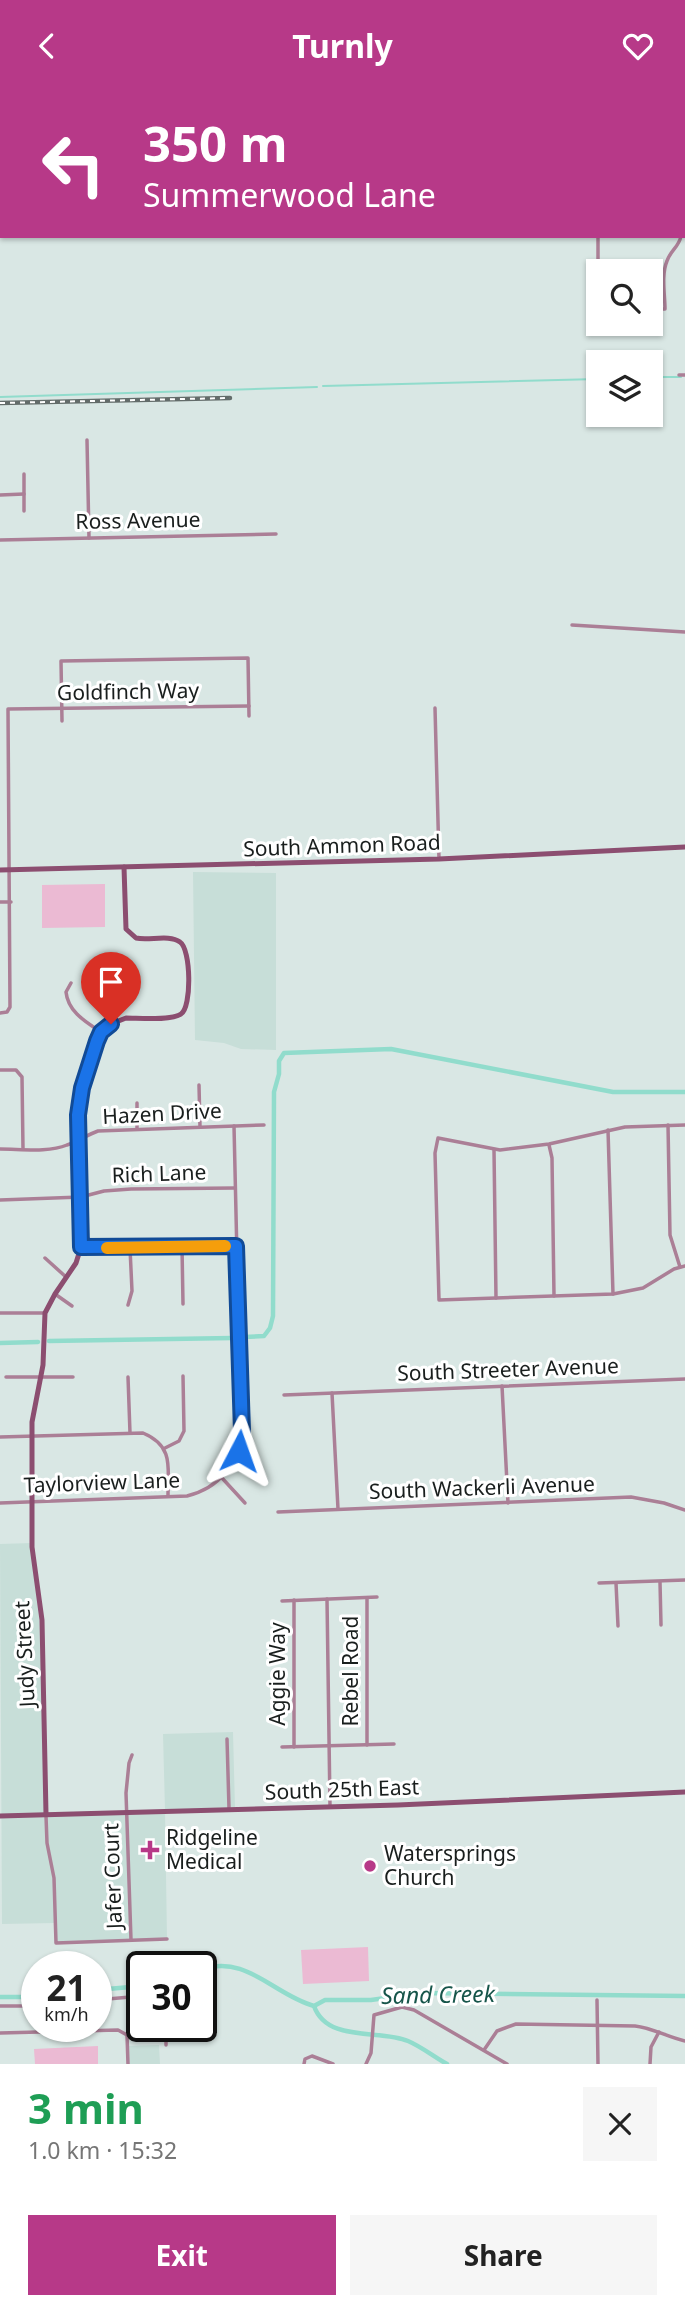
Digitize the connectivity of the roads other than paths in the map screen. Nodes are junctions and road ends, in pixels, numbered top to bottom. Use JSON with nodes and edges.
{"nodes":[{"id":1,"x":598,"y":238,"type":"edge"},
{"id":2,"x":682,"y":238,"type":"edge"},
{"id":3,"x":598,"y":259,"type":"edge"},
{"id":4,"x":663,"y":309,"type":"edge"},
{"id":5,"x":679,"y":375,"type":"dead end"},
{"id":6,"x":685,"y":375,"type":"edge"},
{"id":7,"x":87,"y":440,"type":"dead end"},
{"id":8,"x":24,"y":474,"type":"dead end"},
{"id":9,"x":24,"y":494,"type":"junction"},
{"id":10,"x":0,"y":495,"type":"edge"},
{"id":11,"x":24,"y":511,"type":"dead end"},
{"id":12,"x":276,"y":534,"type":"dead end"},
{"id":13,"x":89,"y":538,"type":"junction"},
{"id":14,"x":0,"y":540,"type":"edge"},
{"id":15,"x":572,"y":625,"type":"dead end"},
{"id":16,"x":685,"y":632,"type":"edge"},
{"id":17,"x":249,"y":706,"type":"junction"},
{"id":18,"x":62,"y":708,"type":"junction"},
{"id":19,"x":435,"y":708,"type":"dead end"},
{"id":20,"x":249,"y":716,"type":"dead end"},
{"id":21,"x":62,"y":721,"type":"dead end"},
{"id":22,"x":685,"y":847,"type":"edge"},
{"id":23,"x":439,"y":859,"type":"junction"},
{"id":24,"x":124,"y":867,"type":"junction"},
{"id":25,"x":0,"y":870,"type":"edge"},
{"id":26,"x":11,"y":870,"type":"junction"},
{"id":27,"x":0,"y":902,"type":"edge"},
{"id":28,"x":11,"y":902,"type":"junction"},
{"id":29,"x":71,"y":983,"type":"dead end"},
{"id":30,"x":0,"y":1013,"type":"edge"},
{"id":31,"x":101,"y":1032,"type":"junction"},
{"id":32,"x":0,"y":1070,"type":"edge"},
{"id":33,"x":199,"y":1084,"type":"dead end"},
{"id":34,"x":137,"y":1103,"type":"dead end"},
{"id":35,"x":264,"y":1125,"type":"dead end"},
{"id":36,"x":668,"y":1125,"type":"junction"},
{"id":37,"x":685,"y":1125,"type":"edge"},
{"id":38,"x":234,"y":1126,"type":"junction"},
{"id":39,"x":200,"y":1127,"type":"junction"},
{"id":40,"x":137,"y":1128,"type":"junction"},
{"id":41,"x":608,"y":1130,"type":"junction"},
{"id":42,"x":79,"y":1138,"type":"junction"},
{"id":43,"x":549,"y":1144,"type":"junction"},
{"id":44,"x":0,"y":1149,"type":"edge"},
{"id":45,"x":23,"y":1149,"type":"junction"},
{"id":46,"x":494,"y":1149,"type":"junction"},
{"id":47,"x":236,"y":1188,"type":"junction"},
{"id":48,"x":81,"y":1197,"type":"junction"},
{"id":49,"x":0,"y":1200,"type":"edge"},
{"id":50,"x":236,"y":1246,"type":"junction"},
{"id":51,"x":81,"y":1247,"type":"junction"},
{"id":52,"x":182,"y":1247,"type":"junction"},
{"id":53,"x":130,"y":1248,"type":"junction"},
{"id":54,"x":45,"y":1258,"type":"dead end"},
{"id":55,"x":682,"y":1266,"type":"edge"},
{"id":56,"x":66,"y":1277,"type":"junction"},
{"id":57,"x":55,"y":1294,"type":"junction"},
{"id":58,"x":613,"y":1294,"type":"junction"},
{"id":59,"x":554,"y":1296,"type":"junction"},
{"id":60,"x":496,"y":1298,"type":"junction"},
{"id":61,"x":183,"y":1304,"type":"dead end"},
{"id":62,"x":128,"y":1305,"type":"dead end"},
{"id":63,"x":72,"y":1306,"type":"dead end"},
{"id":64,"x":0,"y":1313,"type":"edge"},
{"id":65,"x":45,"y":1313,"type":"junction"},
{"id":66,"x":183,"y":1376,"type":"dead end"},
{"id":67,"x":6,"y":1377,"type":"dead end"},
{"id":68,"x":41,"y":1377,"type":"junction"},
{"id":69,"x":73,"y":1377,"type":"dead end"},
{"id":70,"x":128,"y":1377,"type":"dead end"},
{"id":71,"x":685,"y":1379,"type":"edge"},
{"id":72,"x":502,"y":1386,"type":"junction"},
{"id":73,"x":332,"y":1393,"type":"junction"},
{"id":74,"x":284,"y":1395,"type":"dead end"},
{"id":75,"x":130,"y":1433,"type":"junction"},
{"id":76,"x":32,"y":1436,"type":"junction"},
{"id":77,"x":0,"y":1437,"type":"edge"},
{"id":78,"x":164,"y":1448,"type":"junction"},
{"id":79,"x":222,"y":1478,"type":"junction"},
{"id":80,"x":169,"y":1497,"type":"junction"},
{"id":81,"x":32,"y":1502,"type":"junction"},
{"id":82,"x":0,"y":1503,"type":"edge"},
{"id":83,"x":245,"y":1503,"type":"dead end"},
{"id":84,"x":508,"y":1503,"type":"junction"},
{"id":85,"x":338,"y":1510,"type":"junction"},
{"id":86,"x":685,"y":1510,"type":"edge"},
{"id":87,"x":278,"y":1512,"type":"dead end"},
{"id":88,"x":685,"y":1580,"type":"edge"},
{"id":89,"x":660,"y":1581,"type":"junction"},
{"id":90,"x":599,"y":1583,"type":"dead end"},
{"id":91,"x":617,"y":1583,"type":"junction"},
{"id":92,"x":377,"y":1597,"type":"dead end"},
{"id":93,"x":367,"y":1598,"type":"junction"},
{"id":94,"x":327,"y":1599,"type":"junction"},
{"id":95,"x":294,"y":1600,"type":"junction"},
{"id":96,"x":282,"y":1601,"type":"dead end"},
{"id":97,"x":661,"y":1625,"type":"dead end"},
{"id":98,"x":618,"y":1626,"type":"dead end"},
{"id":99,"x":227,"y":1738,"type":"dead end"},
{"id":100,"x":394,"y":1744,"type":"dead end"},
{"id":101,"x":367,"y":1745,"type":"junction"},
{"id":102,"x":329,"y":1746,"type":"junction"},
{"id":103,"x":282,"y":1747,"type":"dead end"},
{"id":104,"x":295,"y":1747,"type":"junction"},
{"id":105,"x":132,"y":1755,"type":"dead end"},
{"id":106,"x":685,"y":1792,"type":"edge"},
{"id":107,"x":330,"y":1806,"type":"junction"},
{"id":108,"x":229,"y":1808,"type":"junction"},
{"id":109,"x":127,"y":1812,"type":"junction"},
{"id":110,"x":46,"y":1814,"type":"junction"},
{"id":111,"x":0,"y":1816,"type":"edge"},
{"id":112,"x":167,"y":1939,"type":"dead end"},
{"id":113,"x":131,"y":1940,"type":"junction"},
{"id":114,"x":597,"y":2000,"type":"dead end"},
{"id":115,"x":21,"y":2006,"type":"edge"},
{"id":116,"x":0,"y":2007,"type":"edge"},
{"id":117,"x":597,"y":2026,"type":"junction"},
{"id":118,"x":659,"y":2032,"type":"junction"},
{"id":119,"x":0,"y":2033,"type":"edge"},
{"id":120,"x":126,"y":2034,"type":"edge"},
{"id":121,"x":685,"y":2041,"type":"edge"},
{"id":122,"x":127,"y":2042,"type":"edge"},
{"id":123,"x":484,"y":2050,"type":"junction"},
{"id":124,"x":128,"y":2064,"type":"edge"},
{"id":125,"x":304,"y":2064,"type":"edge"},
{"id":126,"x":333,"y":2064,"type":"edge"},
{"id":127,"x":366,"y":2064,"type":"edge"},
{"id":128,"x":507,"y":2064,"type":"edge"},
{"id":129,"x":598,"y":2064,"type":"edge"},
{"id":130,"x":650,"y":2064,"type":"edge"}],
"edges":[{"from":1,"to":3,"type":"street"},
{"from":2,"to":4,"type":"street"},
{"from":5,"to":6,"type":"street"},
{"from":7,"to":13,"type":"street"},
{"from":8,"to":9,"type":"street"},
{"from":9,"to":10,"type":"street"},
{"from":9,"to":11,"type":"street"},
{"from":12,"to":13,"type":"street","name":"Ross Avenue"},
{"from":13,"to":14,"type":"street","name":"Ross Avenue"},
{"from":15,"to":16,"type":"street"},
{"from":17,"to":18,"type":"street","name":"Goldfinch Way"},
{"from":17,"to":18,"type":"street"},
{"from":17,"to":20,"type":"street"},
{"from":18,"to":21,"type":"street"},
{"from":18,"to":26,"type":"street","name":"Goldfinch Way"},
{"from":19,"to":23,"type":"street"},
{"from":22,"to":23,"type":"street","name":"South Ammon Road"},
{"from":23,"to":24,"type":"street","name":"South Ammon Road"},
{"from":24,"to":26,"type":"street","name":"South Ammon Road"},
{"from":24,"to":31,"type":"street"},
{"from":25,"to":26,"type":"street","name":"South Ammon Road"},
{"from":26,"to":28,"type":"street"},
{"from":27,"to":28,"type":"street"},
{"from":28,"to":30,"type":"street"},
{"from":29,"to":31,"type":"street"},
{"from":31,"to":42,"type":"street","name":"Judy Street"},
{"from":32,"to":45,"type":"street"},
{"from":33,"to":39,"type":"street"},
{"from":34,"to":40,"type":"street"},
{"from":35,"to":38,"type":"street","name":"Hazen Drive"},
{"from":36,"to":37,"type":"street"},
{"from":36,"to":41,"type":"street"},
{"from":36,"to":55,"type":"street"},
{"from":38,"to":39,"type":"street","name":"Hazen Drive"},
{"from":38,"to":47,"type":"street"},
{"from":39,"to":40,"type":"street","name":"Hazen Drive"},
{"from":40,"to":42,"type":"street","name":"Hazen Drive"},
{"from":41,"to":43,"type":"street"},
{"from":41,"to":58,"type":"street"},
{"from":42,"to":45,"type":"street","name":"Hazen Drive"},
{"from":42,"to":48,"type":"street","name":"Judy Street"},
{"from":43,"to":46,"type":"street"},
{"from":43,"to":59,"type":"street"},
{"from":44,"to":45,"type":"street","name":"Hazen Drive"},
{"from":46,"to":60,"type":"street"},
{"from":46,"to":60,"type":"street"},
{"from":47,"to":48,"type":"street","name":"Rich Lane"},
{"from":47,"to":50,"type":"street"},
{"from":48,"to":49,"type":"street","name":"Rich Lane"},
{"from":48,"to":51,"type":"street","name":"Judy Street"},
{"from":50,"to":52,"type":"street"},
{"from":50,"to":79,"type":"street"},
{"from":51,"to":53,"type":"street"},
{"from":51,"to":56,"type":"street","name":"Judy Street"},
{"from":52,"to":53,"type":"street"},
{"from":52,"to":61,"type":"street"},
{"from":53,"to":62,"type":"street"},
{"from":54,"to":56,"type":"street"},
{"from":55,"to":58,"type":"street"},
{"from":56,"to":57,"type":"street","name":"Judy Street"},
{"from":57,"to":63,"type":"street"},
{"from":57,"to":65,"type":"street","name":"Judy Street"},
{"from":58,"to":59,"type":"street"},
{"from":59,"to":60,"type":"street"},
{"from":64,"to":65,"type":"street"},
{"from":65,"to":68,"type":"street","name":"Judy Street"},
{"from":66,"to":78,"type":"street"},
{"from":67,"to":68,"type":"street"},
{"from":68,"to":69,"type":"street"},
{"from":68,"to":76,"type":"street","name":"Judy Street"},
{"from":70,"to":75,"type":"street"},
{"from":71,"to":72,"type":"street","name":"South Streeter Avenue"},
{"from":72,"to":73,"type":"street","name":"South Streeter Avenue"},
{"from":72,"to":84,"type":"street"},
{"from":73,"to":74,"type":"street","name":"South Streeter Avenue"},
{"from":73,"to":85,"type":"street"},
{"from":75,"to":76,"type":"street"},
{"from":75,"to":78,"type":"street"},
{"from":76,"to":77,"type":"street"},
{"from":76,"to":81,"type":"street","name":"Judy Street"},
{"from":78,"to":80,"type":"street"},
{"from":79,"to":80,"type":"street","name":"Taylorview Lane"},
{"from":79,"to":83,"type":"street"},
{"from":80,"to":81,"type":"street","name":"Taylorview Lane"},
{"from":81,"to":82,"type":"street","name":"Taylorview Lane"},
{"from":81,"to":110,"type":"street","name":"Judy Street"},
{"from":84,"to":85,"type":"street","name":"South Wackerli Avenue"},
{"from":84,"to":86,"type":"street","name":"South Wackerli Avenue"},
{"from":85,"to":87,"type":"street","name":"South Wackerli Avenue"},
{"from":88,"to":89,"type":"street"},
{"from":89,"to":91,"type":"street"},
{"from":89,"to":97,"type":"street"},
{"from":90,"to":91,"type":"street"},
{"from":91,"to":98,"type":"street"},
{"from":92,"to":93,"type":"street"},
{"from":93,"to":94,"type":"street"},
{"from":93,"to":101,"type":"street","name":"Rebel Road"},
{"from":94,"to":95,"type":"street"},
{"from":94,"to":102,"type":"street"},
{"from":95,"to":96,"type":"street"},
{"from":95,"to":104,"type":"street","name":"Aggie Way"},
{"from":99,"to":108,"type":"street"},
{"from":100,"to":101,"type":"street"},
{"from":101,"to":102,"type":"street"},
{"from":102,"to":104,"type":"street"},
{"from":102,"to":107,"type":"street"},
{"from":103,"to":104,"type":"street"},
{"from":105,"to":109,"type":"street","name":"Jafer Court"},
{"from":106,"to":107,"type":"street","name":"South 25th East"},
{"from":107,"to":108,"type":"street","name":"South 25th East"},
{"from":108,"to":109,"type":"street","name":"South 25th East"},
{"from":109,"to":110,"type":"street","name":"South 25th East"},
{"from":109,"to":113,"type":"street","name":"Jafer Court"},
{"from":110,"to":111,"type":"street","name":"South 25th East"},
{"from":110,"to":113,"type":"street"},
{"from":112,"to":113,"type":"street"},
{"from":114,"to":117,"type":"street"},
{"from":115,"to":116,"type":"street"},
{"from":117,"to":118,"type":"street"},
{"from":117,"to":123,"type":"street"},
{"from":117,"to":129,"type":"street"},
{"from":118,"to":121,"type":"street"},
{"from":118,"to":130,"type":"street"},
{"from":119,"to":120,"type":"street"},
{"from":122,"to":124,"type":"street"},
{"from":123,"to":127,"type":"street"},
{"from":123,"to":128,"type":"street"},
{"from":125,"to":126,"type":"street"}]}
